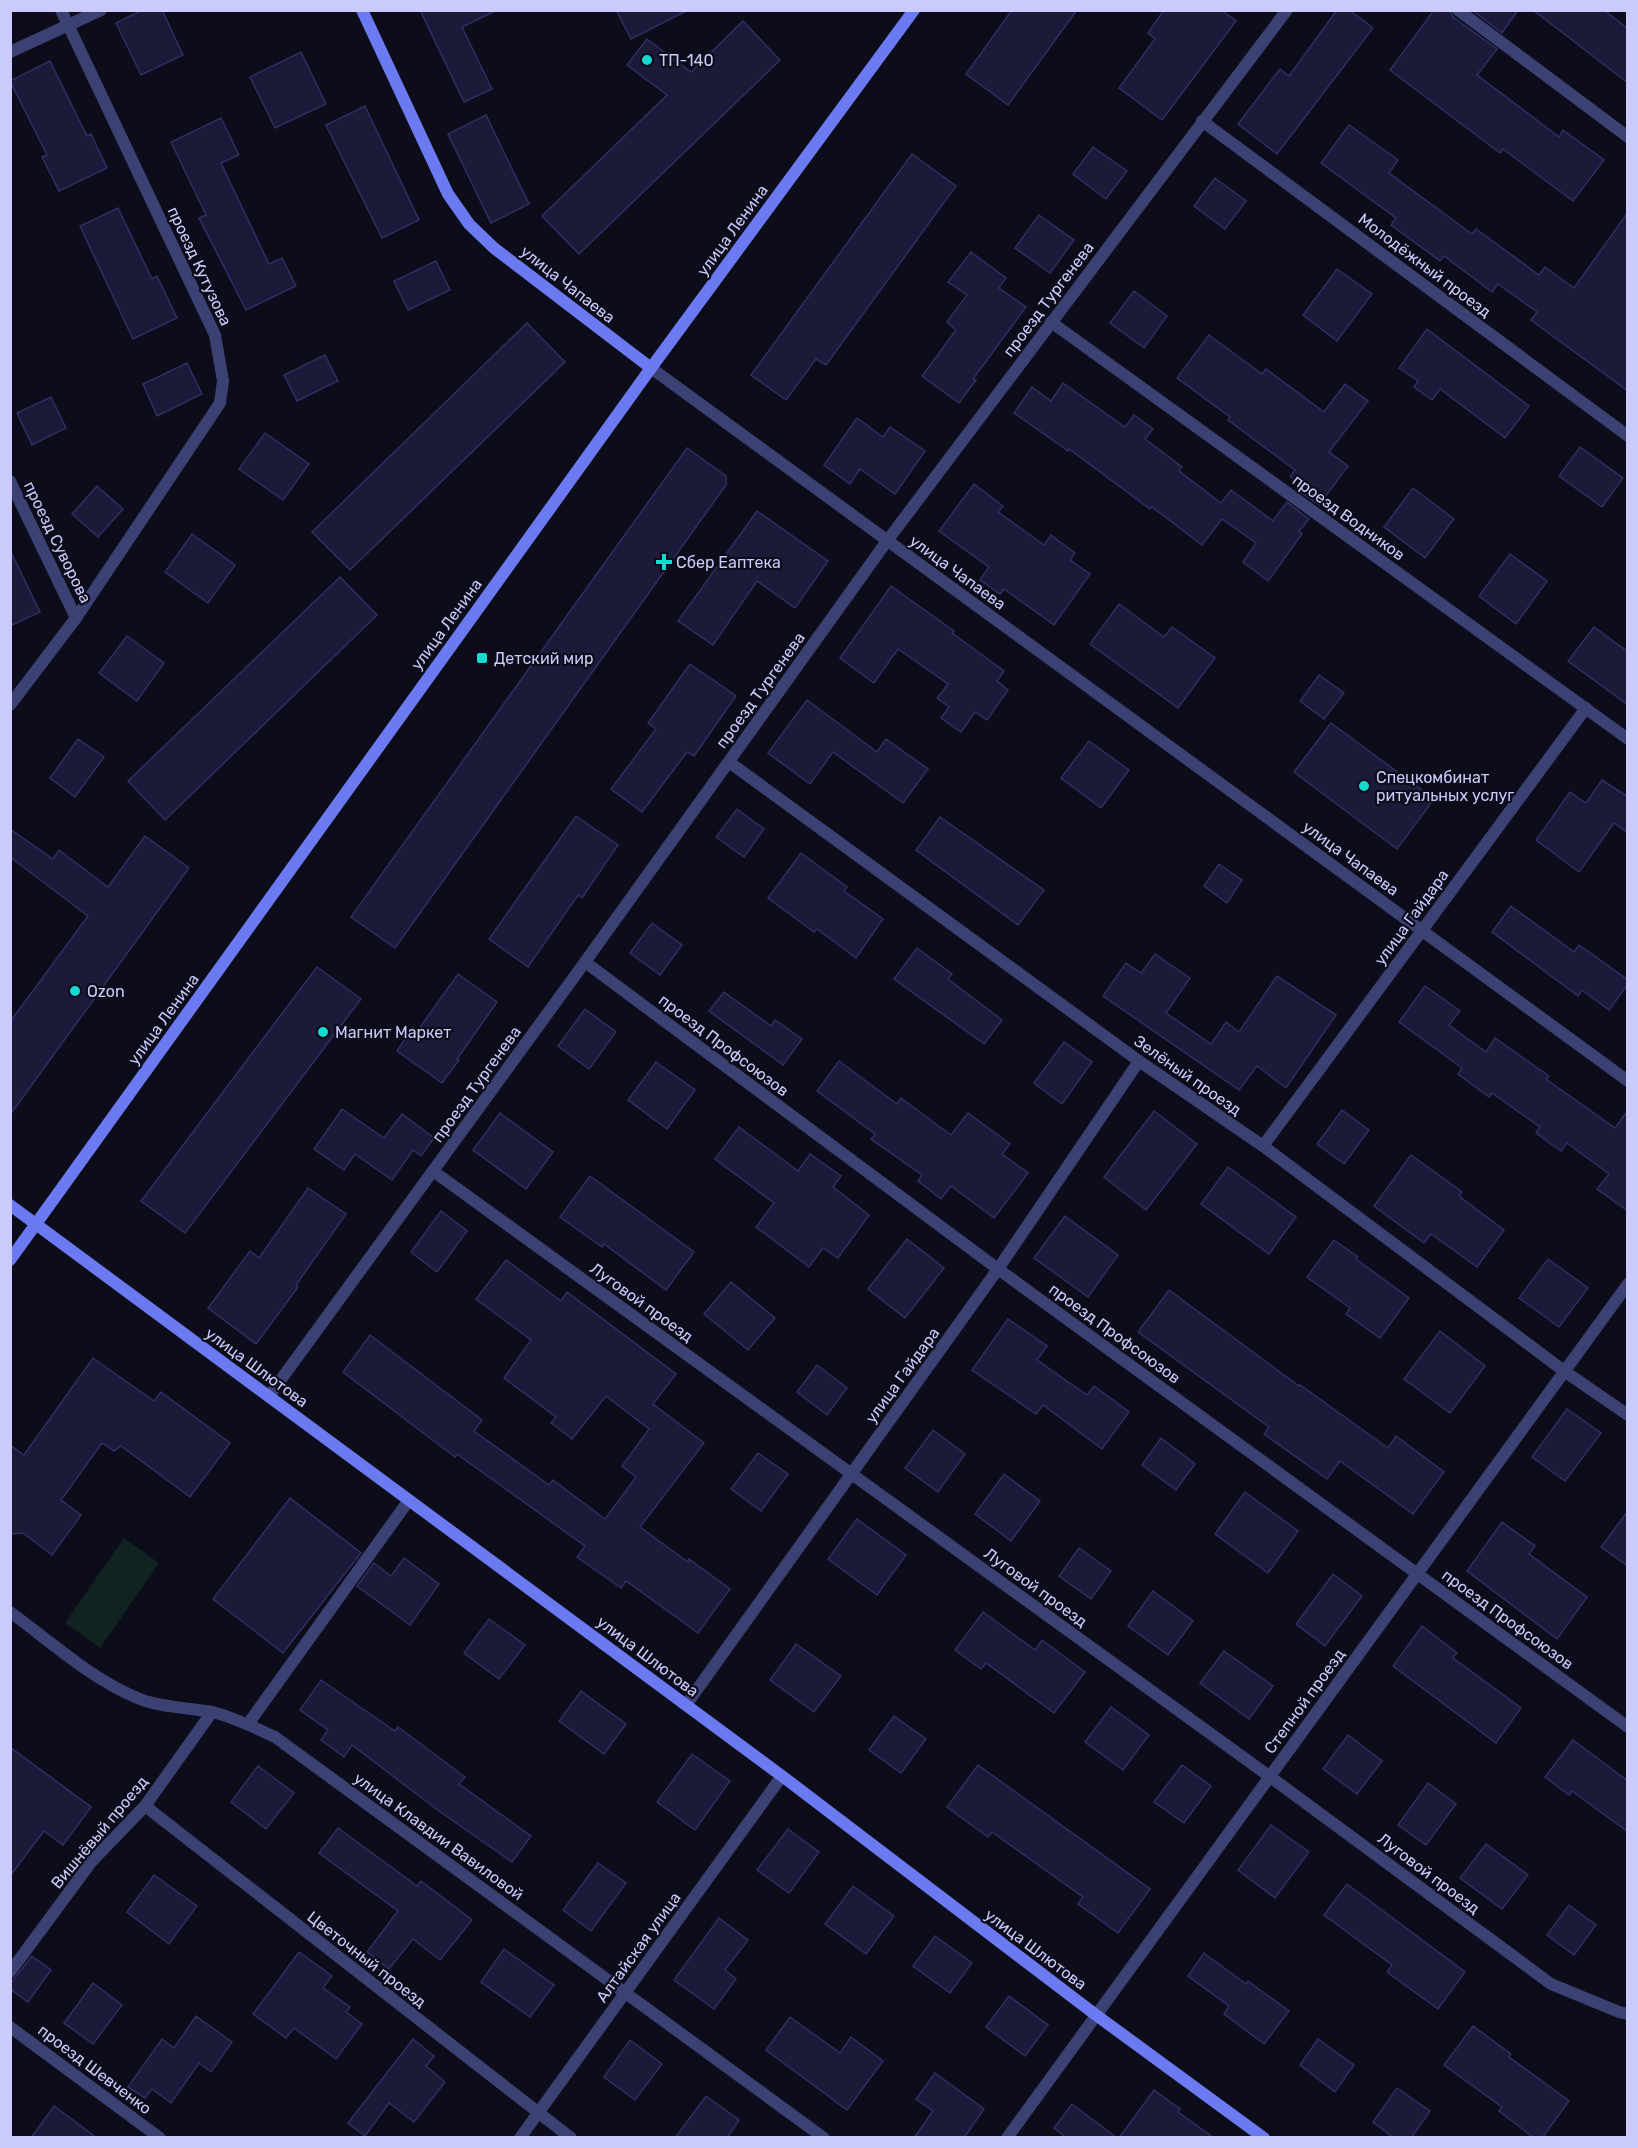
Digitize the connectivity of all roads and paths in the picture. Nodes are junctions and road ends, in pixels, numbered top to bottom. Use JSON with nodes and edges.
{"nodes":[{"id":1,"x":61,"y":10,"type":"edge"},
{"id":2,"x":101,"y":10,"type":"edge"},
{"id":3,"x":362,"y":10,"type":"edge"},
{"id":4,"x":914,"y":10,"type":"edge"},
{"id":5,"x":1287,"y":10,"type":"edge"},
{"id":6,"x":1458,"y":10,"type":"edge"},
{"id":7,"x":68,"y":26,"type":"junction"},
{"id":8,"x":10,"y":52,"type":"edge"},
{"id":9,"x":1202,"y":121,"type":"junction"},
{"id":10,"x":1628,"y":137,"type":"edge"},
{"id":11,"x":1051,"y":322,"type":"junction"},
{"id":12,"x":651,"y":368,"type":"junction"},
{"id":13,"x":1628,"y":436,"type":"edge"},
{"id":14,"x":10,"y":481,"type":"edge"},
{"id":15,"x":887,"y":541,"type":"junction"},
{"id":16,"x":76,"y":618,"type":"junction"},
{"id":17,"x":10,"y":705,"type":"edge"},
{"id":18,"x":1586,"y":708,"type":"junction"},
{"id":19,"x":1628,"y":739,"type":"edge"},
{"id":20,"x":729,"y":762,"type":"junction"},
{"id":21,"x":1422,"y":930,"type":"junction"},
{"id":22,"x":585,"y":962,"type":"junction"},
{"id":23,"x":1139,"y":1061,"type":"junction"},
{"id":24,"x":1628,"y":1081,"type":"edge"},
{"id":25,"x":1263,"y":1146,"type":"junction"},
{"id":26,"x":433,"y":1171,"type":"junction"},
{"id":27,"x":10,"y":1205,"type":"edge"},
{"id":28,"x":36,"y":1224,"type":"junction"},
{"id":29,"x":10,"y":1260,"type":"edge"},
{"id":30,"x":998,"y":1269,"type":"junction"},
{"id":31,"x":1628,"y":1284,"type":"edge"},
{"id":32,"x":1564,"y":1371,"type":"junction"},
{"id":33,"x":269,"y":1396,"type":"junction"},
{"id":34,"x":1628,"y":1415,"type":"edge"},
{"id":35,"x":851,"y":1475,"type":"junction"},
{"id":36,"x":409,"y":1500,"type":"junction"},
{"id":37,"x":1417,"y":1573,"type":"junction"},
{"id":38,"x":10,"y":1612,"type":"edge"},
{"id":39,"x":686,"y":1705,"type":"junction"},
{"id":40,"x":212,"y":1712,"type":"junction"},
{"id":41,"x":248,"y":1724,"type":"junction"},
{"id":42,"x":1628,"y":1727,"type":"edge"},
{"id":43,"x":782,"y":1776,"type":"junction"},
{"id":44,"x":1269,"y":1776,"type":"junction"},
{"id":45,"x":145,"y":1806,"type":"junction"},
{"id":46,"x":10,"y":1972,"type":"edge"},
{"id":47,"x":625,"y":1992,"type":"junction"},
{"id":48,"x":1628,"y":2014,"type":"edge"},
{"id":49,"x":1095,"y":2015,"type":"junction"},
{"id":50,"x":10,"y":2027,"type":"edge"},
{"id":51,"x":537,"y":2113,"type":"junction"},
{"id":52,"x":160,"y":2138,"type":"edge"},
{"id":53,"x":520,"y":2138,"type":"edge"},
{"id":54,"x":571,"y":2138,"type":"edge"},
{"id":55,"x":824,"y":2138,"type":"edge"},
{"id":56,"x":1006,"y":2138,"type":"edge"},
{"id":57,"x":1264,"y":2138,"type":"edge"}],
"edges":[{"from":1,"to":7,"type":"street","name":"проезд Кутузова"},
{"from":2,"to":7,"type":"street"},
{"from":3,"to":12,"type":"main road","name":"улица Чапаева"},
{"from":4,"to":12,"type":"main road","name":"улица Ленина"},
{"from":5,"to":9,"type":"street","name":"проезд Тургенева"},
{"from":6,"to":10,"type":"street"},
{"from":7,"to":8,"type":"street"},
{"from":7,"to":16,"type":"street","name":"проезд Кутузова"},
{"from":9,"to":11,"type":"street","name":"проезд Тургенева"},
{"from":9,"to":13,"type":"street","name":"Молодёжный проезд"},
{"from":11,"to":15,"type":"street","name":"проезд Тургенева"},
{"from":11,"to":18,"type":"street","name":"проезд Водников"},
{"from":12,"to":15,"type":"street","name":"улица Чапаева"},
{"from":12,"to":28,"type":"main road","name":"улица Ленина"},
{"from":14,"to":16,"type":"street","name":"проезд Суворова"},
{"from":15,"to":20,"type":"street","name":"проезд Тургенева"},
{"from":15,"to":21,"type":"street","name":"улица Чапаева"},
{"from":16,"to":17,"type":"street","name":"проезд Кутузова"},
{"from":18,"to":19,"type":"street","name":"проезд Водников"},
{"from":18,"to":21,"type":"street","name":"улица Гайдара"},
{"from":20,"to":22,"type":"street","name":"проезд Тургенева"},
{"from":20,"to":23,"type":"street","name":"Зелёный проезд"},
{"from":21,"to":24,"type":"street","name":"улица Чапаева"},
{"from":21,"to":25,"type":"street","name":"улица Гайдара"},
{"from":22,"to":26,"type":"street","name":"проезд Тургенева"},
{"from":22,"to":30,"type":"street","name":"проезд Профсоюзов"},
{"from":23,"to":25,"type":"street","name":"Зелёный проезд"},
{"from":23,"to":30,"type":"street","name":"улица Гайдара"},
{"from":25,"to":32,"type":"street","name":"Зелёный проезд"},
{"from":26,"to":33,"type":"street","name":"проезд Тургенева"},
{"from":26,"to":35,"type":"street","name":"Луговой проезд"},
{"from":27,"to":28,"type":"main road","name":"улица Шлютова"},
{"from":28,"to":29,"type":"main road","name":"улица Ленина"},
{"from":28,"to":33,"type":"main road","name":"улица Шлютова"},
{"from":30,"to":35,"type":"street","name":"улица Гайдара"},
{"from":30,"to":37,"type":"street","name":"проезд Профсоюзов"},
{"from":31,"to":32,"type":"street","name":"Степной проезд"},
{"from":32,"to":34,"type":"street","name":"Зелёный проезд"},
{"from":32,"to":37,"type":"street","name":"Степной проезд"},
{"from":33,"to":36,"type":"main road","name":"улица Шлютова"},
{"from":35,"to":39,"type":"street","name":"улица Гайдара"},
{"from":35,"to":44,"type":"street","name":"Луговой проезд"},
{"from":36,"to":39,"type":"main road","name":"улица Шлютова"},
{"from":36,"to":41,"type":"street"},
{"from":37,"to":42,"type":"street","name":"проезд Профсоюзов"},
{"from":37,"to":44,"type":"street","name":"Степной проезд"},
{"from":38,"to":40,"type":"street","name":"улица Клавдии Вавиловой"},
{"from":39,"to":43,"type":"main road","name":"улица Шлютова"},
{"from":40,"to":41,"type":"street","name":"улица Клавдии Вавиловой"},
{"from":40,"to":45,"type":"street","name":"Вишнёвый проезд"},
{"from":41,"to":47,"type":"street","name":"улица Клавдии Вавиловой"},
{"from":43,"to":47,"type":"street","name":"Алтайская улица"},
{"from":43,"to":49,"type":"main road","name":"улица Шлютова"},
{"from":44,"to":48,"type":"street","name":"Луговой проезд"},
{"from":44,"to":49,"type":"street","name":"Степной проезд"},
{"from":45,"to":46,"type":"street","name":"Вишнёвый проезд"},
{"from":45,"to":51,"type":"street","name":"Цветочный проезд"},
{"from":47,"to":51,"type":"street","name":"Алтайская улица"},
{"from":47,"to":55,"type":"street","name":"улица Клавдии Вавиловой"},
{"from":49,"to":56,"type":"street","name":"Степной проезд"},
{"from":49,"to":57,"type":"main road","name":"улица Шлютова"},
{"from":50,"to":52,"type":"street","name":"проезд Шевченко"},
{"from":51,"to":53,"type":"street","name":"Алтайская улица"},
{"from":51,"to":54,"type":"street","name":"Цветочный проезд"}]}
